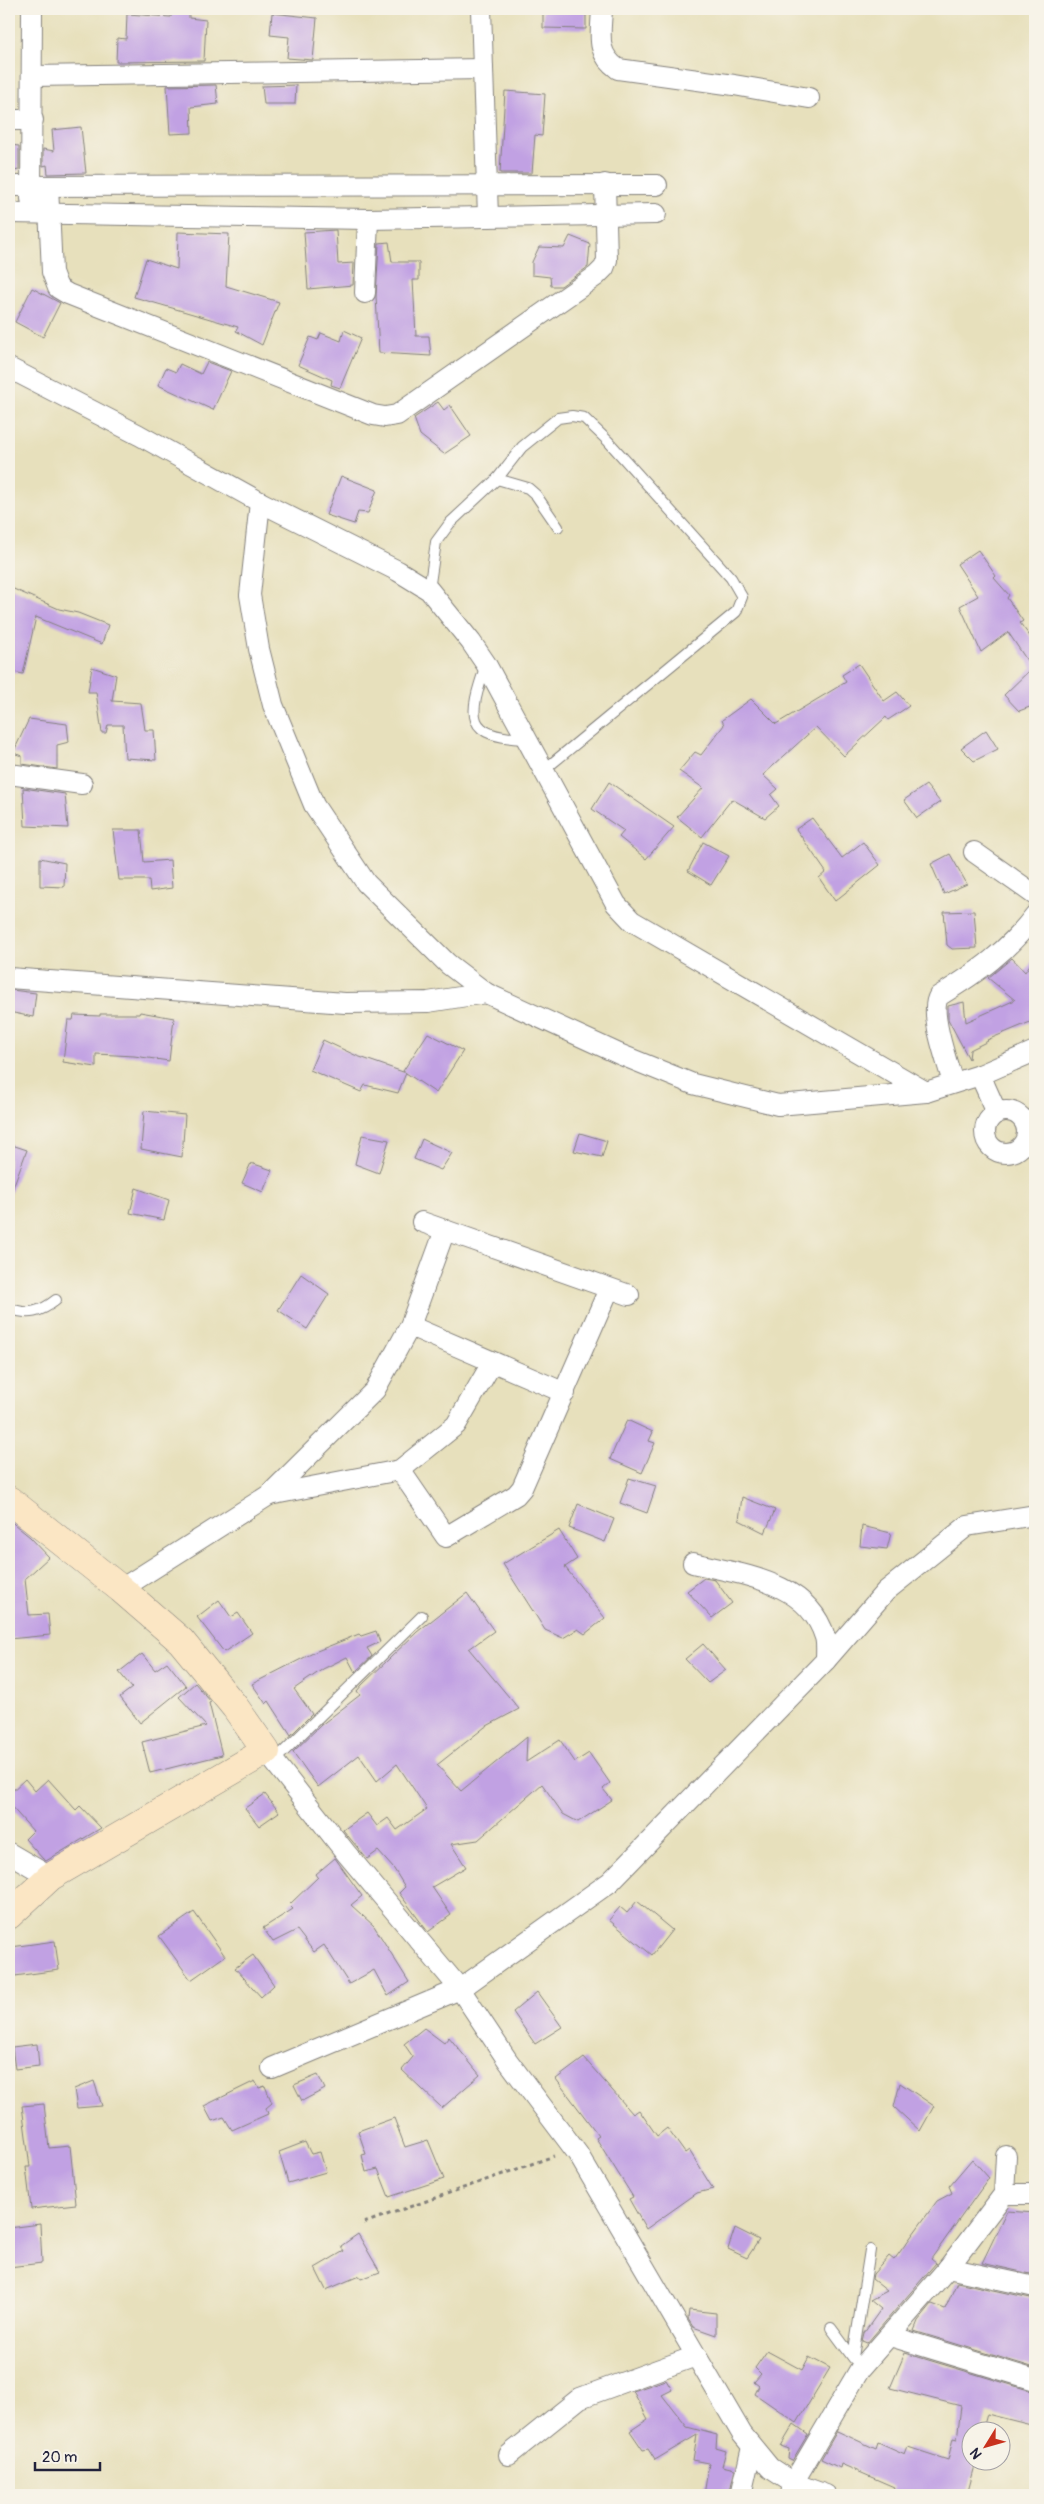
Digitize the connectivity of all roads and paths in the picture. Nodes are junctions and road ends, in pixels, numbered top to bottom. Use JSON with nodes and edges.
{"nodes":[{"id":1,"x":32,"y":9,"type":"edge"},
{"id":2,"x":481,"y":9,"type":"edge"},
{"id":3,"x":602,"y":9,"type":"edge"},
{"id":4,"x":483,"y":69,"type":"junction"},
{"id":5,"x":33,"y":76,"type":"junction"},
{"id":6,"x":809,"y":98,"type":"dead end"},
{"id":7,"x":9,"y":120,"type":"edge"},
{"id":8,"x":33,"y":120,"type":"junction"},
{"id":9,"x":605,"y":184,"type":"junction"},
{"id":10,"x":486,"y":185,"type":"junction"},
{"id":11,"x":657,"y":185,"type":"dead end"},
{"id":12,"x":9,"y":186,"type":"edge"},
{"id":13,"x":40,"y":186,"type":"junction"},
{"id":14,"x":9,"y":213,"type":"edge"},
{"id":15,"x":40,"y":214,"type":"junction"},
{"id":16,"x":656,"y":214,"type":"dead end"},
{"id":17,"x":607,"y":215,"type":"junction"},
{"id":18,"x":488,"y":217,"type":"junction"},
{"id":19,"x":368,"y":219,"type":"junction"},
{"id":20,"x":365,"y":293,"type":"dead end"},
{"id":21,"x":9,"y":368,"type":"edge"},
{"id":22,"x":497,"y":479,"type":"junction"},
{"id":23,"x":260,"y":502,"type":"junction"},
{"id":24,"x":558,"y":528,"type":"dead end"},
{"id":25,"x":429,"y":590,"type":"junction"},
{"id":26,"x":486,"y":664,"type":"junction"},
{"id":27,"x":527,"y":739,"type":"junction"},
{"id":28,"x":544,"y":770,"type":"junction"},
{"id":29,"x":9,"y":774,"type":"edge"},
{"id":30,"x":82,"y":784,"type":"dead end"},
{"id":31,"x":974,"y":852,"type":"dead end"},
{"id":32,"x":1035,"y":895,"type":"edge"},
{"id":33,"x":1035,"y":915,"type":"edge"},
{"id":34,"x":9,"y":978,"type":"edge"},
{"id":35,"x":486,"y":993,"type":"junction"},
{"id":36,"x":1035,"y":1051,"type":"edge"},
{"id":37,"x":980,"y":1075,"type":"junction"},
{"id":38,"x":953,"y":1084,"type":"junction"},
{"id":39,"x":926,"y":1092,"type":"junction"},
{"id":40,"x":997,"y":1112,"type":"dead end"},
{"id":41,"x":422,"y":1222,"type":"dead end"},
{"id":42,"x":445,"y":1230,"type":"junction"},
{"id":43,"x":610,"y":1289,"type":"junction"},
{"id":44,"x":629,"y":1295,"type":"dead end"},
{"id":45,"x":56,"y":1300,"type":"dead end"},
{"id":46,"x":9,"y":1308,"type":"edge"},
{"id":47,"x":410,"y":1326,"type":"junction"},
{"id":48,"x":492,"y":1363,"type":"junction"},
{"id":49,"x":564,"y":1393,"type":"junction"},
{"id":50,"x":400,"y":1470,"type":"junction"},
{"id":51,"x":269,"y":1495,"type":"junction"},
{"id":52,"x":9,"y":1500,"type":"edge"},
{"id":53,"x":1035,"y":1515,"type":"edge"},
{"id":54,"x":694,"y":1563,"type":"dead end"},
{"id":55,"x":121,"y":1589,"type":"junction"},
{"id":56,"x":422,"y":1616,"type":"dead end"},
{"id":57,"x":826,"y":1660,"type":"junction"},
{"id":58,"x":270,"y":1756,"type":"junction"},
{"id":59,"x":9,"y":1853,"type":"edge"},
{"id":60,"x":50,"y":1877,"type":"junction"},
{"id":61,"x":9,"y":1915,"type":"edge"},
{"id":62,"x":460,"y":1989,"type":"junction"},
{"id":63,"x":272,"y":2068,"type":"dead end"},
{"id":64,"x":574,"y":2149,"type":"junction"},
{"id":65,"x":1006,"y":2156,"type":"dead end"},
{"id":66,"x":1004,"y":2194,"type":"junction"},
{"id":67,"x":1035,"y":2194,"type":"edge"},
{"id":68,"x":364,"y":2223,"type":"dead end"},
{"id":69,"x":870,"y":2250,"type":"dead end"},
{"id":70,"x":948,"y":2268,"type":"junction"},
{"id":71,"x":1035,"y":2287,"type":"edge"},
{"id":72,"x":831,"y":2328,"type":"dead end"},
{"id":73,"x":890,"y":2336,"type":"junction"},
{"id":74,"x":696,"y":2356,"type":"junction"},
{"id":75,"x":856,"y":2363,"type":"junction"},
{"id":76,"x":1035,"y":2380,"type":"edge"},
{"id":77,"x":752,"y":2447,"type":"junction"},
{"id":78,"x":509,"y":2455,"type":"dead end"},
{"id":79,"x":792,"y":2489,"type":"edge"},
{"id":80,"x":741,"y":2495,"type":"edge"},
{"id":81,"x":826,"y":2495,"type":"edge"}],
"edges":[{"from":1,"to":5,"type":"street"},
{"from":2,"to":4,"type":"street"},
{"from":3,"to":6,"type":"street"},
{"from":4,"to":5,"type":"street"},
{"from":4,"to":10,"type":"street"},
{"from":5,"to":8,"type":"street"},
{"from":7,"to":8,"type":"street"},
{"from":8,"to":13,"type":"street"},
{"from":9,"to":10,"type":"street"},
{"from":9,"to":11,"type":"street"},
{"from":9,"to":17,"type":"street"},
{"from":10,"to":13,"type":"street"},
{"from":10,"to":18,"type":"street"},
{"from":12,"to":13,"type":"street"},
{"from":13,"to":15,"type":"street"},
{"from":14,"to":15,"type":"street"},
{"from":15,"to":17,"type":"street"},
{"from":15,"to":19,"type":"street"},
{"from":16,"to":17,"type":"street"},
{"from":17,"to":18,"type":"street"},
{"from":18,"to":19,"type":"street"},
{"from":19,"to":20,"type":"street"},
{"from":21,"to":23,"type":"street"},
{"from":22,"to":24,"type":"lane"},
{"from":22,"to":25,"type":"lane"},
{"from":22,"to":28,"type":"lane"},
{"from":23,"to":25,"type":"street"},
{"from":23,"to":35,"type":"street"},
{"from":25,"to":26,"type":"street"},
{"from":26,"to":27,"type":"street"},
{"from":26,"to":27,"type":"lane"},
{"from":27,"to":28,"type":"street"},
{"from":28,"to":39,"type":"street"},
{"from":29,"to":30,"type":"street"},
{"from":31,"to":32,"type":"street"},
{"from":33,"to":38,"type":"street"},
{"from":34,"to":35,"type":"street"},
{"from":35,"to":39,"type":"street"},
{"from":36,"to":37,"type":"street"},
{"from":37,"to":38,"type":"street"},
{"from":37,"to":40,"type":"street"},
{"from":38,"to":39,"type":"street"},
{"from":41,"to":42,"type":"street"},
{"from":42,"to":43,"type":"street"},
{"from":42,"to":47,"type":"street"},
{"from":43,"to":44,"type":"street"},
{"from":43,"to":49,"type":"street"},
{"from":45,"to":46,"type":"lane"},
{"from":47,"to":48,"type":"street"},
{"from":47,"to":51,"type":"street"},
{"from":48,"to":49,"type":"street"},
{"from":48,"to":50,"type":"street"},
{"from":49,"to":50,"type":"street"},
{"from":50,"to":51,"type":"street"},
{"from":51,"to":55,"type":"street"},
{"from":52,"to":55,"type":"street"},
{"from":53,"to":57,"type":"street"},
{"from":54,"to":57,"type":"street"},
{"from":55,"to":58,"type":"street"},
{"from":56,"to":58,"type":"lane"},
{"from":57,"to":62,"type":"street"},
{"from":58,"to":60,"type":"street"},
{"from":58,"to":62,"type":"street"},
{"from":59,"to":60,"type":"street"},
{"from":60,"to":61,"type":"street"},
{"from":62,"to":63,"type":"street"},
{"from":62,"to":64,"type":"street"},
{"from":64,"to":68,"type":"path"},
{"from":64,"to":74,"type":"street"},
{"from":65,"to":66,"type":"street"},
{"from":66,"to":67,"type":"street"},
{"from":66,"to":70,"type":"street"},
{"from":69,"to":75,"type":"lane"},
{"from":70,"to":71,"type":"street"},
{"from":70,"to":73,"type":"street"},
{"from":72,"to":75,"type":"lane"},
{"from":73,"to":75,"type":"street"},
{"from":73,"to":76,"type":"street"},
{"from":74,"to":77,"type":"street"},
{"from":74,"to":78,"type":"street"},
{"from":75,"to":79,"type":"street"},
{"from":77,"to":79,"type":"street"},
{"from":77,"to":80,"type":"street"},
{"from":79,"to":81,"type":"street"}]}
